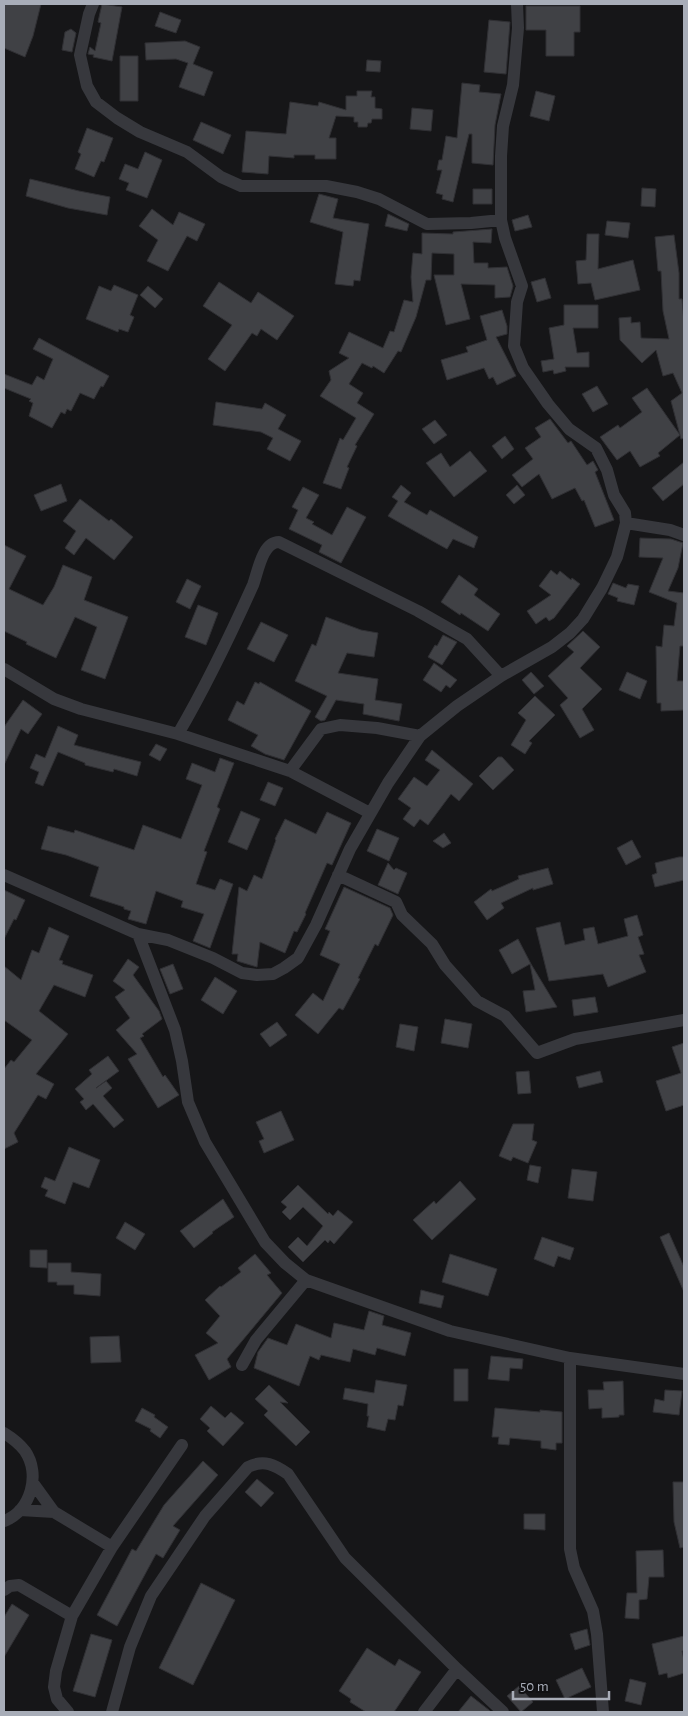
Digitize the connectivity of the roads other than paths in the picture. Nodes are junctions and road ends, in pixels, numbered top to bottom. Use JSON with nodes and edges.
{"nodes":[{"id":1,"x":93,"y":4,"type":"edge"},
{"id":2,"x":517,"y":4,"type":"edge"},
{"id":3,"x":501,"y":220,"type":"junction"},
{"id":4,"x":626,"y":523,"type":"junction"},
{"id":5,"x":684,"y":535,"type":"edge"},
{"id":6,"x":4,"y":668,"type":"edge"},
{"id":7,"x":501,"y":676,"type":"junction"},
{"id":8,"x":178,"y":734,"type":"junction"},
{"id":9,"x":420,"y":736,"type":"junction"},
{"id":10,"x":290,"y":771,"type":"junction"},
{"id":11,"x":370,"y":813,"type":"junction"},
{"id":12,"x":4,"y":875,"type":"edge"},
{"id":13,"x":338,"y":875,"type":"junction"},
{"id":14,"x":138,"y":934,"type":"junction"},
{"id":15,"x":684,"y":1020,"type":"edge"},
{"id":16,"x":306,"y":1280,"type":"junction"},
{"id":17,"x":570,"y":1358,"type":"junction"},
{"id":18,"x":242,"y":1365,"type":"dead end"},
{"id":19,"x":684,"y":1374,"type":"edge"},
{"id":20,"x":4,"y":1433,"type":"edge"},
{"id":21,"x":182,"y":1445,"type":"dead end"},
{"id":22,"x":33,"y":1483,"type":"junction"},
{"id":23,"x":20,"y":1510,"type":"junction"},
{"id":24,"x":54,"y":1512,"type":"junction"},
{"id":25,"x":4,"y":1521,"type":"edge"},
{"id":26,"x":112,"y":1547,"type":"junction"},
{"id":27,"x":4,"y":1590,"type":"edge"},
{"id":28,"x":72,"y":1616,"type":"junction"},
{"id":29,"x":457,"y":1669,"type":"junction"},
{"id":30,"x":68,"y":1712,"type":"edge"},
{"id":31,"x":112,"y":1712,"type":"edge"},
{"id":32,"x":424,"y":1712,"type":"edge"},
{"id":33,"x":503,"y":1712,"type":"edge"},
{"id":34,"x":603,"y":1712,"type":"edge"}],
"edges":[{"from":1,"to":3,"type":"street"},
{"from":2,"to":3,"type":"street"},
{"from":3,"to":4,"type":"street"},
{"from":4,"to":5,"type":"street"},
{"from":4,"to":7,"type":"street"},
{"from":6,"to":8,"type":"street"},
{"from":7,"to":8,"type":"street"},
{"from":7,"to":9,"type":"street"},
{"from":8,"to":10,"type":"street"},
{"from":9,"to":10,"type":"street"},
{"from":9,"to":11,"type":"street"},
{"from":10,"to":11,"type":"street"},
{"from":11,"to":13,"type":"street"},
{"from":12,"to":14,"type":"street"},
{"from":13,"to":14,"type":"street"},
{"from":13,"to":15,"type":"street"},
{"from":14,"to":16,"type":"street"},
{"from":16,"to":17,"type":"street"},
{"from":16,"to":18,"type":"street"},
{"from":17,"to":19,"type":"street"},
{"from":17,"to":34,"type":"street"},
{"from":20,"to":22,"type":"street"},
{"from":21,"to":26,"type":"street"},
{"from":22,"to":23,"type":"street"},
{"from":22,"to":24,"type":"street"},
{"from":23,"to":24,"type":"street"},
{"from":23,"to":25,"type":"street"},
{"from":24,"to":26,"type":"street"},
{"from":26,"to":28,"type":"street"},
{"from":27,"to":28,"type":"street"},
{"from":28,"to":30,"type":"street"},
{"from":29,"to":31,"type":"street"},
{"from":29,"to":32,"type":"street"},
{"from":29,"to":33,"type":"street"}]}
